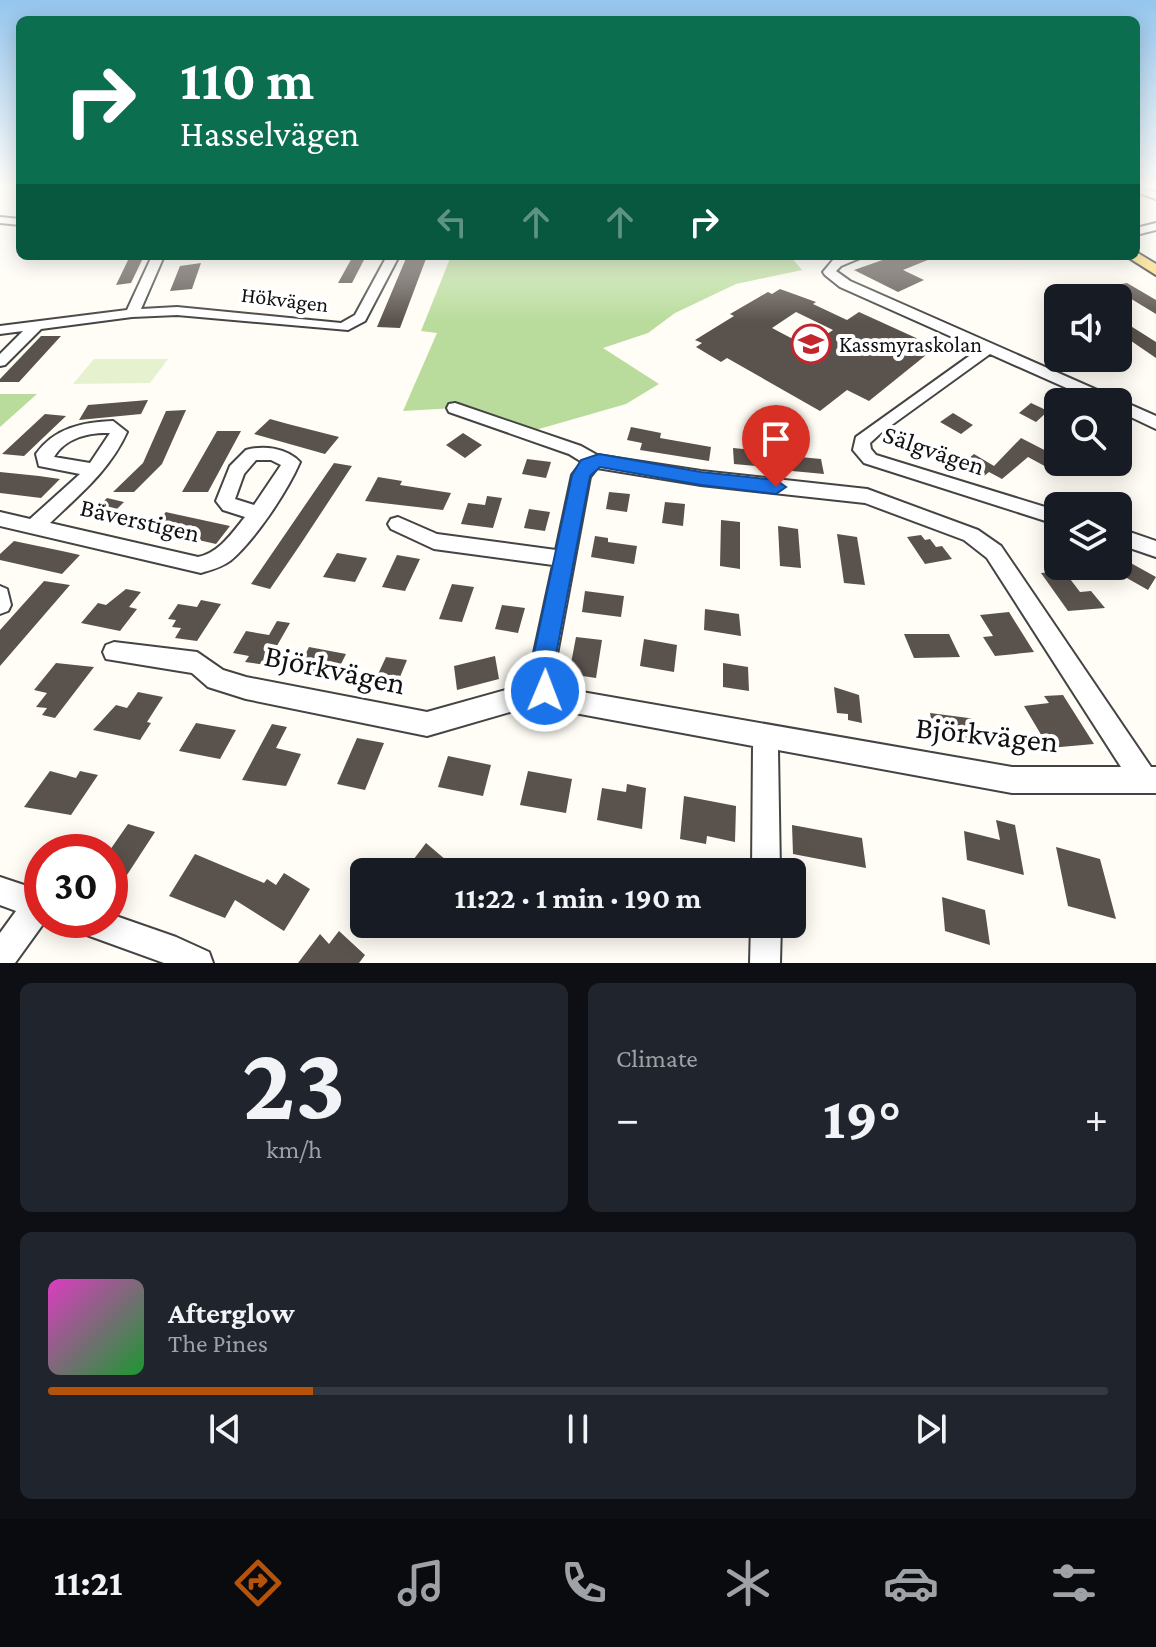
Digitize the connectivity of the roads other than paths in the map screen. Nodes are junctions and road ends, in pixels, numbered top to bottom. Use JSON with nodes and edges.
{"nodes":[{"id":1,"x":156,"y":260,"type":"edge"},
{"id":2,"x":391,"y":260,"type":"edge"},
{"id":3,"x":846,"y":260,"type":"edge"},
{"id":4,"x":132,"y":313,"type":"junction"},
{"id":5,"x":36,"y":326,"type":"junction"},
{"id":6,"x":0,"y":330,"type":"edge"},
{"id":7,"x":989,"y":348,"type":"junction"},
{"id":8,"x":0,"y":362,"type":"edge"},
{"id":9,"x":1080,"y":388,"type":"edge"},
{"id":10,"x":455,"y":408,"type":"dead end"},
{"id":11,"x":1132,"y":412,"type":"edge"},
{"id":12,"x":1156,"y":423,"type":"edge"},
{"id":13,"x":593,"y":461,"type":"junction"},
{"id":14,"x":94,"y":470,"type":"dead end"},
{"id":15,"x":257,"y":513,"type":"dead end"},
{"id":16,"x":1044,"y":514,"type":"edge"},
{"id":17,"x":0,"y":519,"type":"edge"},
{"id":18,"x":398,"y":524,"type":"dead end"},
{"id":19,"x":36,"y":525,"type":"junction"},
{"id":20,"x":1132,"y":541,"type":"edge"},
{"id":21,"x":1156,"y":549,"type":"edge"},
{"id":22,"x":565,"y":559,"type":"junction"},
{"id":23,"x":0,"y":595,"type":"edge"},
{"id":24,"x":0,"y":605,"type":"edge"},
{"id":25,"x":114,"y":652,"type":"dead end"},
{"id":26,"x":545,"y":691,"type":"junction"},
{"id":27,"x":765,"y":738,"type":"junction"},
{"id":28,"x":1150,"y":780,"type":"edge"},
{"id":29,"x":766,"y":858,"type":"edge"},
{"id":30,"x":0,"y":891,"type":"edge"},
{"id":31,"x":24,"y":900,"type":"edge"},
{"id":32,"x":24,"y":927,"type":"edge"},
{"id":33,"x":128,"y":935,"type":"edge"},
{"id":34,"x":766,"y":938,"type":"edge"},
{"id":35,"x":0,"y":958,"type":"edge"},
{"id":36,"x":198,"y":963,"type":"edge"},
{"id":37,"x":765,"y":963,"type":"edge"}],
"edges":[{"from":1,"to":4,"type":"street"},
{"from":2,"to":4,"type":"street","name":"Hökvägen"},
{"from":3,"to":7,"type":"street"},
{"from":4,"to":5,"type":"street","name":"Hökvägen"},
{"from":5,"to":6,"type":"street","name":"Hökvägen"},
{"from":5,"to":8,"type":"street"},
{"from":7,"to":9,"type":"street"},
{"from":7,"to":16,"type":"street","name":"Sälgvägen"},
{"from":10,"to":13,"type":"street"},
{"from":11,"to":12,"type":"street"},
{"from":13,"to":22,"type":"street"},
{"from":13,"to":28,"type":"street"},
{"from":14,"to":19,"type":"street","name":"Bäverstigen"},
{"from":15,"to":19,"type":"street","name":"Bäverstigen"},
{"from":17,"to":19,"type":"street","name":"Bäverstigen"},
{"from":18,"to":22,"type":"street"},
{"from":20,"to":21,"type":"street"},
{"from":22,"to":26,"type":"street"},
{"from":23,"to":24,"type":"street"},
{"from":25,"to":26,"type":"street","name":"Björkvägen"},
{"from":26,"to":27,"type":"street","name":"Björkvägen"},
{"from":27,"to":28,"type":"street","name":"Björkvägen"},
{"from":27,"to":29,"type":"street"},
{"from":30,"to":31,"type":"street"},
{"from":32,"to":35,"type":"street"},
{"from":33,"to":36,"type":"street"},
{"from":34,"to":37,"type":"street"}]}
